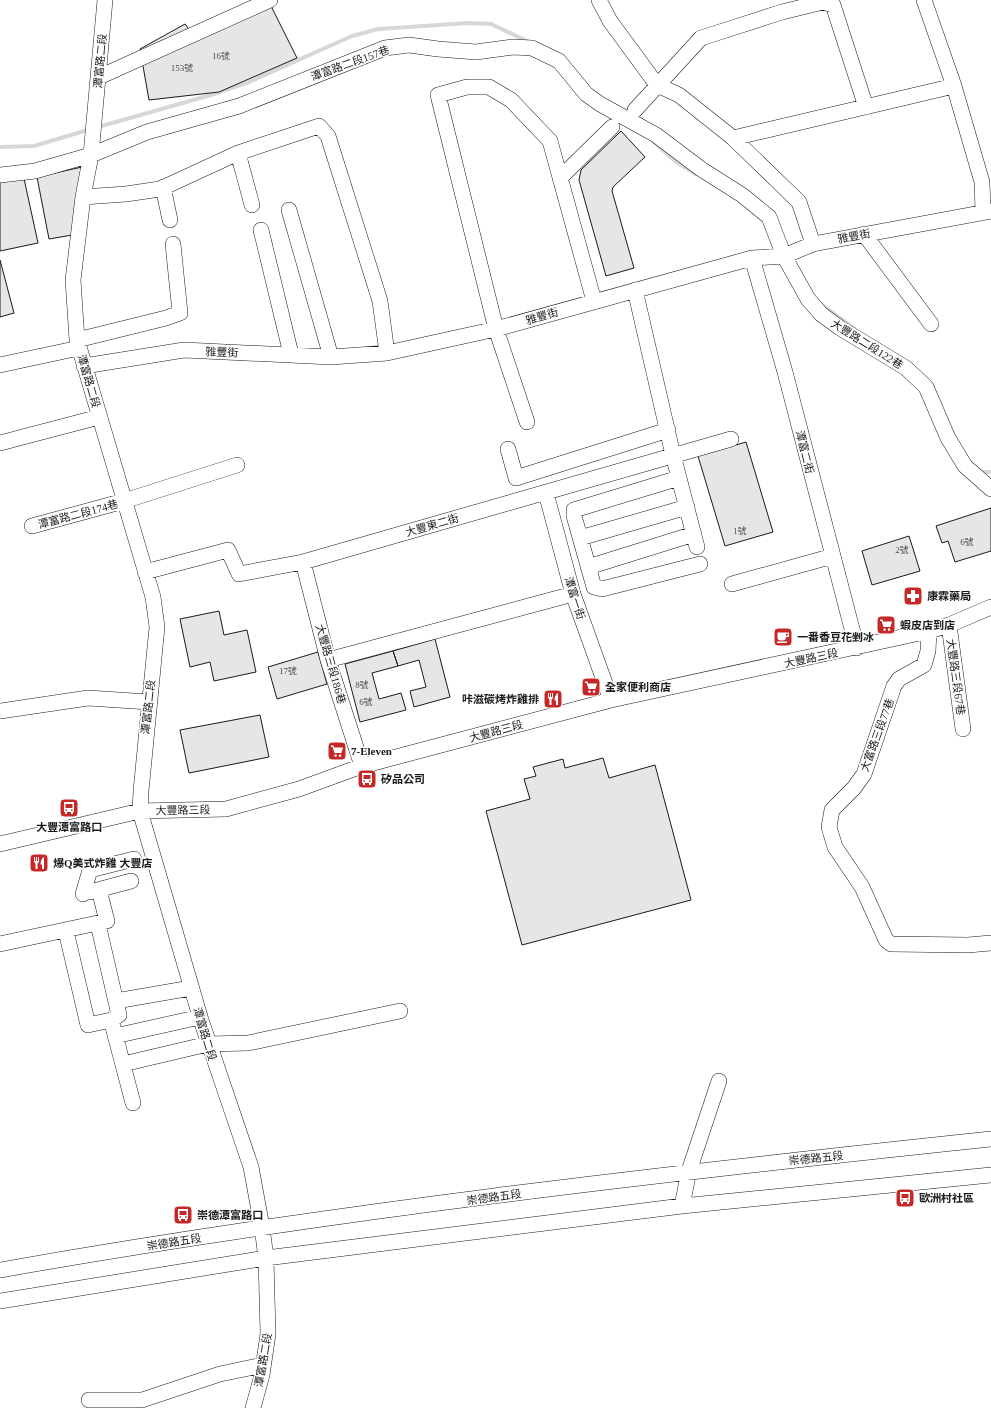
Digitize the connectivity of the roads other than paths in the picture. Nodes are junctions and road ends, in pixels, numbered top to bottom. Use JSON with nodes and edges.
{"nodes":[{"id":1,"x":105,"y":0,"type":"edge"},
{"id":2,"x":270,"y":0,"type":"edge"},
{"id":3,"x":599,"y":0,"type":"edge"},
{"id":4,"x":924,"y":0,"type":"edge"},
{"id":5,"x":99,"y":77,"type":"junction"},
{"id":6,"x":658,"y":85,"type":"junction"},
{"id":7,"x":954,"y":86,"type":"junction"},
{"id":8,"x":866,"y":107,"type":"junction"},
{"id":9,"x":635,"y":110,"type":"dead end"},
{"id":10,"x":612,"y":126,"type":"dead end"},
{"id":11,"x":733,"y":138,"type":"junction"},
{"id":12,"x":238,"y":152,"type":"junction"},
{"id":13,"x":91,"y":155,"type":"junction"},
{"id":14,"x":0,"y":174,"type":"edge"},
{"id":15,"x":560,"y":178,"type":"junction"},
{"id":16,"x":163,"y":187,"type":"junction"},
{"id":17,"x":83,"y":197,"type":"junction"},
{"id":18,"x":252,"y":205,"type":"dead end"},
{"id":19,"x":289,"y":210,"type":"dead end"},
{"id":20,"x":987,"y":211,"type":"edge"},
{"id":21,"x":170,"y":220,"type":"dead end"},
{"id":22,"x":261,"y":230,"type":"dead end"},
{"id":23,"x":864,"y":234,"type":"junction"},
{"id":24,"x":173,"y":244,"type":"dead end"},
{"id":25,"x":813,"y":244,"type":"junction"},
{"id":26,"x":784,"y":256,"type":"junction"},
{"id":27,"x":752,"y":258,"type":"junction"},
{"id":28,"x":635,"y":290,"type":"junction"},
{"id":29,"x":594,"y":301,"type":"junction"},
{"id":30,"x":931,"y":324,"type":"dead end"},
{"id":31,"x":496,"y":329,"type":"junction"},
{"id":32,"x":78,"y":344,"type":"junction"},
{"id":33,"x":387,"y":353,"type":"junction"},
{"id":34,"x":291,"y":354,"type":"junction"},
{"id":35,"x":331,"y":357,"type":"junction"},
{"id":36,"x":0,"y":365,"type":"edge"},
{"id":37,"x":84,"y":366,"type":"junction"},
{"id":38,"x":99,"y":417,"type":"junction"},
{"id":39,"x":527,"y":422,"type":"dead end"},
{"id":40,"x":668,"y":430,"type":"junction"},
{"id":41,"x":731,"y":439,"type":"dead end"},
{"id":42,"x":0,"y":443,"type":"edge"},
{"id":43,"x":508,"y":449,"type":"dead end"},
{"id":44,"x":673,"y":455,"type":"junction"},
{"id":45,"x":237,"y":465,"type":"dead end"},
{"id":46,"x":679,"y":478,"type":"junction"},
{"id":47,"x":991,"y":488,"type":"edge"},
{"id":48,"x":546,"y":493,"type":"junction"},
{"id":49,"x":124,"y":501,"type":"junction"},
{"id":50,"x":687,"y":507,"type":"junction"},
{"id":51,"x":32,"y":526,"type":"dead end"},
{"id":52,"x":580,"y":538,"type":"junction"},
{"id":53,"x":832,"y":556,"type":"junction"},
{"id":54,"x":303,"y":562,"type":"junction"},
{"id":55,"x":700,"y":564,"type":"dead end"},
{"id":56,"x":588,"y":567,"type":"junction"},
{"id":57,"x":145,"y":572,"type":"junction"},
{"id":58,"x":732,"y":584,"type":"dead end"},
{"id":59,"x":573,"y":594,"type":"junction"},
{"id":60,"x":991,"y":607,"type":"edge"},
{"id":61,"x":949,"y":625,"type":"junction"},
{"id":62,"x":929,"y":631,"type":"junction"},
{"id":63,"x":858,"y":648,"type":"junction"},
{"id":64,"x":328,"y":660,"type":"junction"},
{"id":65,"x":611,"y":700,"type":"junction"},
{"id":66,"x":149,"y":702,"type":"junction"},
{"id":67,"x":0,"y":711,"type":"edge"},
{"id":68,"x":963,"y":729,"type":"dead end"},
{"id":69,"x":362,"y":766,"type":"junction"},
{"id":70,"x":140,"y":811,"type":"junction"},
{"id":71,"x":0,"y":844,"type":"edge"},
{"id":72,"x":134,"y":858,"type":"dead end"},
{"id":73,"x":131,"y":881,"type":"dead end"},
{"id":74,"x":99,"y":890,"type":"junction"},
{"id":75,"x":98,"y":924,"type":"junction"},
{"id":76,"x":66,"y":931,"type":"junction"},
{"id":77,"x":991,"y":943,"type":"edge"},
{"id":78,"x":0,"y":944,"type":"edge"},
{"id":79,"x":191,"y":988,"type":"junction"},
{"id":80,"x":116,"y":1001,"type":"junction"},
{"id":81,"x":400,"y":1011,"type":"dead end"},
{"id":82,"x":200,"y":1017,"type":"junction"},
{"id":83,"x":111,"y":1020,"type":"junction"},
{"id":84,"x":115,"y":1036,"type":"junction"},
{"id":85,"x":208,"y":1044,"type":"junction"},
{"id":86,"x":123,"y":1064,"type":"junction"},
{"id":87,"x":719,"y":1081,"type":"dead end"},
{"id":88,"x":133,"y":1103,"type":"dead end"},
{"id":89,"x":991,"y":1139,"type":"edge"},
{"id":90,"x":689,"y":1171,"type":"junction"},
{"id":91,"x":991,"y":1175,"type":"edge"},
{"id":92,"x":682,"y":1206,"type":"junction"},
{"id":93,"x":262,"y":1227,"type":"junction"},
{"id":94,"x":266,"y":1258,"type":"junction"},
{"id":95,"x":0,"y":1270,"type":"edge"},
{"id":96,"x":0,"y":1301,"type":"edge"},
{"id":97,"x":264,"y":1365,"type":"junction"},
{"id":98,"x":89,"y":1400,"type":"dead end"},
{"id":99,"x":253,"y":1408,"type":"edge"}],
"edges":[{"from":1,"to":5,"type":"street","name":"潭富路二段"},
{"from":2,"to":5,"type":"street"},
{"from":3,"to":6,"type":"street"},
{"from":4,"to":7,"type":"street"},
{"from":5,"to":13,"type":"street","name":"潭富路二段"},
{"from":6,"to":8,"type":"street"},
{"from":6,"to":9,"type":"street"},
{"from":6,"to":11,"type":"street"},
{"from":7,"to":8,"type":"street"},
{"from":7,"to":20,"type":"street"},
{"from":8,"to":11,"type":"street"},
{"from":10,"to":15,"type":"street"},
{"from":11,"to":25,"type":"street"},
{"from":12,"to":16,"type":"street"},
{"from":12,"to":18,"type":"street"},
{"from":12,"to":33,"type":"street"},
{"from":13,"to":14,"type":"street","name":"潭富路二段157巷"},
{"from":13,"to":17,"type":"street","name":"潭富路二段"},
{"from":13,"to":26,"type":"street","name":"潭富路二段157巷"},
{"from":15,"to":29,"type":"street"},
{"from":15,"to":31,"type":"street"},
{"from":16,"to":17,"type":"street"},
{"from":16,"to":21,"type":"street"},
{"from":17,"to":32,"type":"street","name":"潭富路二段"},
{"from":19,"to":35,"type":"street"},
{"from":20,"to":23,"type":"street","name":"雅豐街"},
{"from":22,"to":34,"type":"street"},
{"from":23,"to":25,"type":"street","name":"雅豐街"},
{"from":23,"to":30,"type":"street"},
{"from":24,"to":32,"type":"street"},
{"from":25,"to":26,"type":"street","name":"雅豐街"},
{"from":26,"to":27,"type":"street","name":"雅豐街"},
{"from":26,"to":47,"type":"street","name":"大豐路二段122巷"},
{"from":27,"to":28,"type":"street","name":"雅豐街"},
{"from":27,"to":53,"type":"street","name":"潭富二街"},
{"from":28,"to":29,"type":"street","name":"雅豐街"},
{"from":28,"to":40,"type":"street"},
{"from":29,"to":31,"type":"street","name":"雅豐街"},
{"from":31,"to":33,"type":"street","name":"雅豐街"},
{"from":31,"to":39,"type":"street"},
{"from":32,"to":36,"type":"street"},
{"from":32,"to":37,"type":"street","name":"潭富路二段"},
{"from":33,"to":35,"type":"street","name":"雅豐街"},
{"from":34,"to":35,"type":"street","name":"雅豐街"},
{"from":34,"to":37,"type":"street","name":"雅豐街"},
{"from":37,"to":38,"type":"street","name":"潭富路二段"},
{"from":38,"to":42,"type":"street"},
{"from":38,"to":49,"type":"street","name":"潭富路二段"},
{"from":40,"to":43,"type":"street"},
{"from":40,"to":44,"type":"street"},
{"from":41,"to":44,"type":"street","name":"大豐東二街"},
{"from":44,"to":46,"type":"street"},
{"from":44,"to":48,"type":"street","name":"大豐東二街"},
{"from":45,"to":49,"type":"street","name":"潭富路二段174巷"},
{"from":46,"to":50,"type":"street"},
{"from":46,"to":52,"type":"street"},
{"from":48,"to":54,"type":"street","name":"大豐東二街"},
{"from":48,"to":59,"type":"street","name":"潭富一街"},
{"from":49,"to":51,"type":"street","name":"潭富路二段174巷"},
{"from":49,"to":57,"type":"street","name":"潭富路二段"},
{"from":50,"to":52,"type":"street"},
{"from":50,"to":56,"type":"street"},
{"from":52,"to":56,"type":"street"},
{"from":53,"to":58,"type":"street"},
{"from":53,"to":63,"type":"street","name":"潭富二街"},
{"from":54,"to":57,"type":"street","name":"大豐東二街"},
{"from":54,"to":64,"type":"street","name":"大豐路三段186巷"},
{"from":55,"to":56,"type":"street"},
{"from":57,"to":66,"type":"street","name":"潭富路二段"},
{"from":59,"to":64,"type":"street"},
{"from":59,"to":65,"type":"street","name":"潭富一街"},
{"from":60,"to":61,"type":"street","name":"大豐路三段"},
{"from":61,"to":62,"type":"street","name":"大豐路三段"},
{"from":61,"to":68,"type":"street","name":"大豐路三段67巷"},
{"from":62,"to":63,"type":"street","name":"大豐路三段"},
{"from":62,"to":77,"type":"street","name":"大富路三段77巷"},
{"from":63,"to":65,"type":"street","name":"大豐路三段"},
{"from":64,"to":69,"type":"street","name":"大豐路三段186巷"},
{"from":65,"to":69,"type":"street","name":"大豐路三段"},
{"from":66,"to":67,"type":"street"},
{"from":66,"to":70,"type":"street","name":"潭富路二段"},
{"from":69,"to":70,"type":"street","name":"大豐路三段"},
{"from":70,"to":71,"type":"street","name":"大豐路三段"},
{"from":70,"to":79,"type":"street","name":"潭富路二段"},
{"from":72,"to":74,"type":"street"},
{"from":73,"to":74,"type":"street"},
{"from":74,"to":75,"type":"street"},
{"from":75,"to":76,"type":"street"},
{"from":75,"to":80,"type":"street"},
{"from":76,"to":78,"type":"street"},
{"from":76,"to":83,"type":"street"},
{"from":79,"to":80,"type":"street"},
{"from":79,"to":82,"type":"street","name":"潭富路二段"},
{"from":80,"to":83,"type":"street"},
{"from":81,"to":85,"type":"street"},
{"from":82,"to":84,"type":"street"},
{"from":82,"to":85,"type":"street","name":"潭富路二段"},
{"from":83,"to":84,"type":"street"},
{"from":84,"to":86,"type":"street"},
{"from":85,"to":86,"type":"street"},
{"from":85,"to":93,"type":"street","name":"潭富路二段"},
{"from":86,"to":88,"type":"street"},
{"from":87,"to":90,"type":"street"},
{"from":89,"to":90,"type":"street","name":"崇德路五段"},
{"from":90,"to":92,"type":"street"},
{"from":90,"to":93,"type":"street","name":"崇德路五段"},
{"from":91,"to":92,"type":"street"},
{"from":92,"to":94,"type":"street"},
{"from":93,"to":94,"type":"street","name":"潭富路二段"},
{"from":93,"to":95,"type":"street","name":"崇德路五段"},
{"from":94,"to":96,"type":"street"},
{"from":94,"to":97,"type":"street","name":"潭富路二段"},
{"from":97,"to":98,"type":"street"},
{"from":97,"to":99,"type":"street","name":"潭富路二段"}]}
